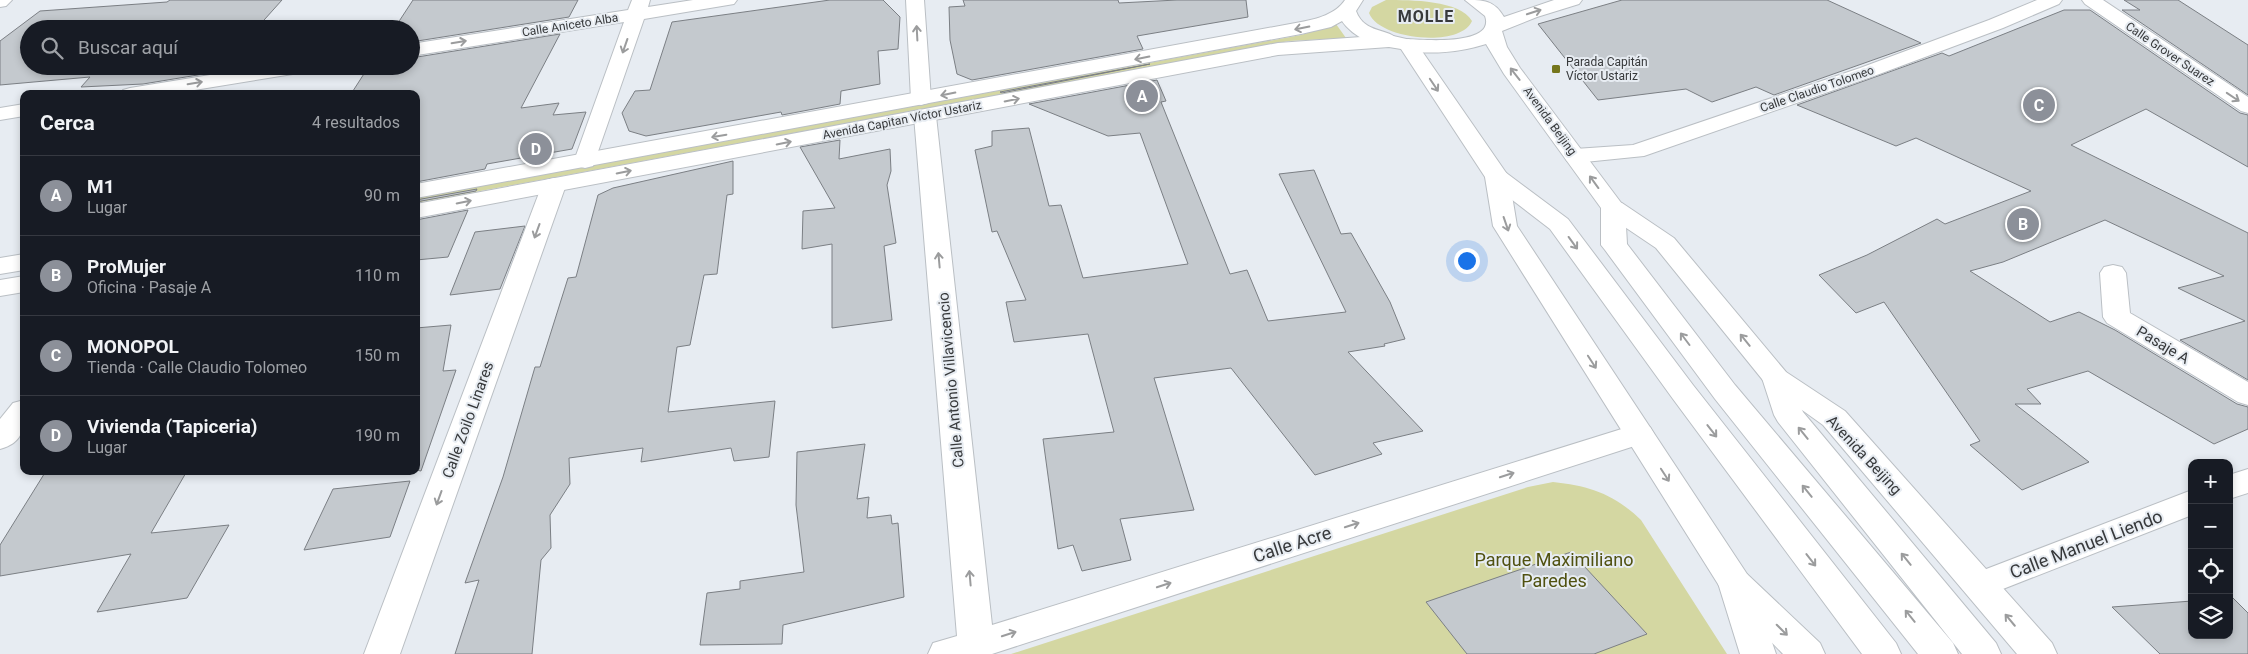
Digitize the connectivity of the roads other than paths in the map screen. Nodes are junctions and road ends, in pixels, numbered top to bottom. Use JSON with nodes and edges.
{"nodes":[{"id":1,"x":728,"y":0,"type":"edge"},
{"id":2,"x":915,"y":0,"type":"edge"},
{"id":3,"x":1474,"y":0,"type":"edge"},
{"id":4,"x":1573,"y":0,"type":"edge"},
{"id":5,"x":2053,"y":0,"type":"edge"},
{"id":6,"x":2092,"y":0,"type":"edge"},
{"id":7,"x":1348,"y":5,"type":"edge"},
{"id":8,"x":639,"y":7,"type":"edge"},
{"id":9,"x":1494,"y":29,"type":"junction"},
{"id":10,"x":1398,"y":43,"type":"junction"},
{"id":11,"x":420,"y":48,"type":"edge"},
{"id":12,"x":249,"y":75,"type":"edge"},
{"id":13,"x":155,"y":90,"type":"edge"},
{"id":14,"x":2248,"y":107,"type":"edge"},
{"id":15,"x":923,"y":108,"type":"junction"},
{"id":16,"x":20,"y":111,"type":"edge"},
{"id":17,"x":0,"y":114,"type":"edge"},
{"id":18,"x":1575,"y":156,"type":"junction"},
{"id":19,"x":584,"y":160,"type":"junction"},
{"id":20,"x":1497,"y":177,"type":"junction"},
{"id":21,"x":554,"y":185,"type":"junction"},
{"id":22,"x":420,"y":190,"type":"edge"},
{"id":23,"x":1613,"y":208,"type":"junction"},
{"id":24,"x":420,"y":210,"type":"edge"},
{"id":25,"x":20,"y":263,"type":"edge"},
{"id":26,"x":0,"y":266,"type":"edge"},
{"id":27,"x":2113,"y":273,"type":"dead end"},
{"id":28,"x":20,"y":285,"type":"edge"},
{"id":29,"x":0,"y":288,"type":"edge"},
{"id":30,"x":1776,"y":378,"type":"junction"},
{"id":31,"x":2248,"y":395,"type":"edge"},
{"id":32,"x":20,"y":415,"type":"edge"},
{"id":33,"x":1639,"y":434,"type":"junction"},
{"id":34,"x":0,"y":439,"type":"edge"},
{"id":35,"x":2188,"y":504,"type":"edge"},
{"id":36,"x":1735,"y":583,"type":"junction"},
{"id":37,"x":1980,"y":585,"type":"junction"},
{"id":38,"x":961,"y":649,"type":"edge"},
{"id":39,"x":382,"y":654,"type":"edge"},
{"id":40,"x":1758,"y":654,"type":"edge"},
{"id":41,"x":1807,"y":654,"type":"edge"},
{"id":42,"x":1883,"y":654,"type":"edge"},
{"id":43,"x":1940,"y":654,"type":"edge"},
{"id":44,"x":1983,"y":654,"type":"edge"},
{"id":45,"x":2039,"y":654,"type":"edge"}],
"edges":[{"from":1,"to":8,"type":"main road","name":"Calle Aniceto Alba"},
{"from":15,"to":2,"type":"main road","name":"Calle Antonio Villavicencio","one_way":true},
{"from":3,"to":9,"type":"main road","name":"Avenida Beijing"},
{"from":9,"to":4,"type":"main road","one_way":true},
{"from":5,"to":18,"type":"main road","name":"Calle Claudio Tolomeo"},
{"from":6,"to":14,"type":"main road","name":"Calle Grover Suarez","one_way":true},
{"from":7,"to":10,"type":"main road"},
{"from":7,"to":15,"type":"main road","name":"Avenida Capitan Víctor Ustariz","one_way":true},
{"from":11,"to":8,"type":"main road","name":"Calle Aniceto Alba","one_way":true},
{"from":8,"to":19,"type":"main road","one_way":true},
{"from":9,"to":10,"type":"main road"},
{"from":18,"to":9,"type":"main road","name":"Avenida Beijing","one_way":true},
{"from":15,"to":10,"type":"main road","name":"Avenida Capitan Víctor Ustariz","one_way":true},
{"from":10,"to":20,"type":"main road","one_way":true},
{"from":13,"to":12,"type":"main road","one_way":true},
{"from":15,"to":19,"type":"main road","name":"Avenida Capitan Víctor Ustariz","one_way":true},
{"from":21,"to":15,"type":"main road","name":"Avenida Capitan Víctor Ustariz","one_way":true},
{"from":38,"to":15,"type":"main road","name":"Calle Antonio Villavicencio","one_way":true},
{"from":16,"to":17,"type":"main road"},
{"from":23,"to":18,"type":"main road","name":"Avenida Beijing","one_way":true},
{"from":19,"to":22,"type":"main road","name":"Avenida Capitan Víctor Ustariz"},
{"from":20,"to":33,"type":"main road","one_way":true},
{"from":20,"to":42,"type":"main road","one_way":true},
{"from":24,"to":21,"type":"main road","name":"Avenida Capitan Víctor Ustariz","one_way":true},
{"from":21,"to":39,"type":"main road","name":"Calle Zoilo Linares","one_way":true},
{"from":30,"to":23,"type":"main road","name":"Avenida Beijing","one_way":true},
{"from":43,"to":23,"type":"main road","one_way":true},
{"from":25,"to":26,"type":"main road"},
{"from":27,"to":31,"type":"main road","name":"Pasaje A"},
{"from":28,"to":29,"type":"main road"},
{"from":30,"to":37,"type":"main road","name":"Avenida Beijing"},
{"from":44,"to":30,"type":"main road","one_way":true},
{"from":32,"to":34,"type":"main road"},
{"from":33,"to":36,"type":"main road","one_way":true},
{"from":38,"to":33,"type":"main road","name":"Calle Acre","one_way":true},
{"from":35,"to":37,"type":"main road","name":"Calle Manuel Liendo"},
{"from":36,"to":40,"type":"main road"},
{"from":36,"to":41,"type":"main road","one_way":true},
{"from":45,"to":37,"type":"main road","name":"Avenida Beijing","one_way":true}]}
